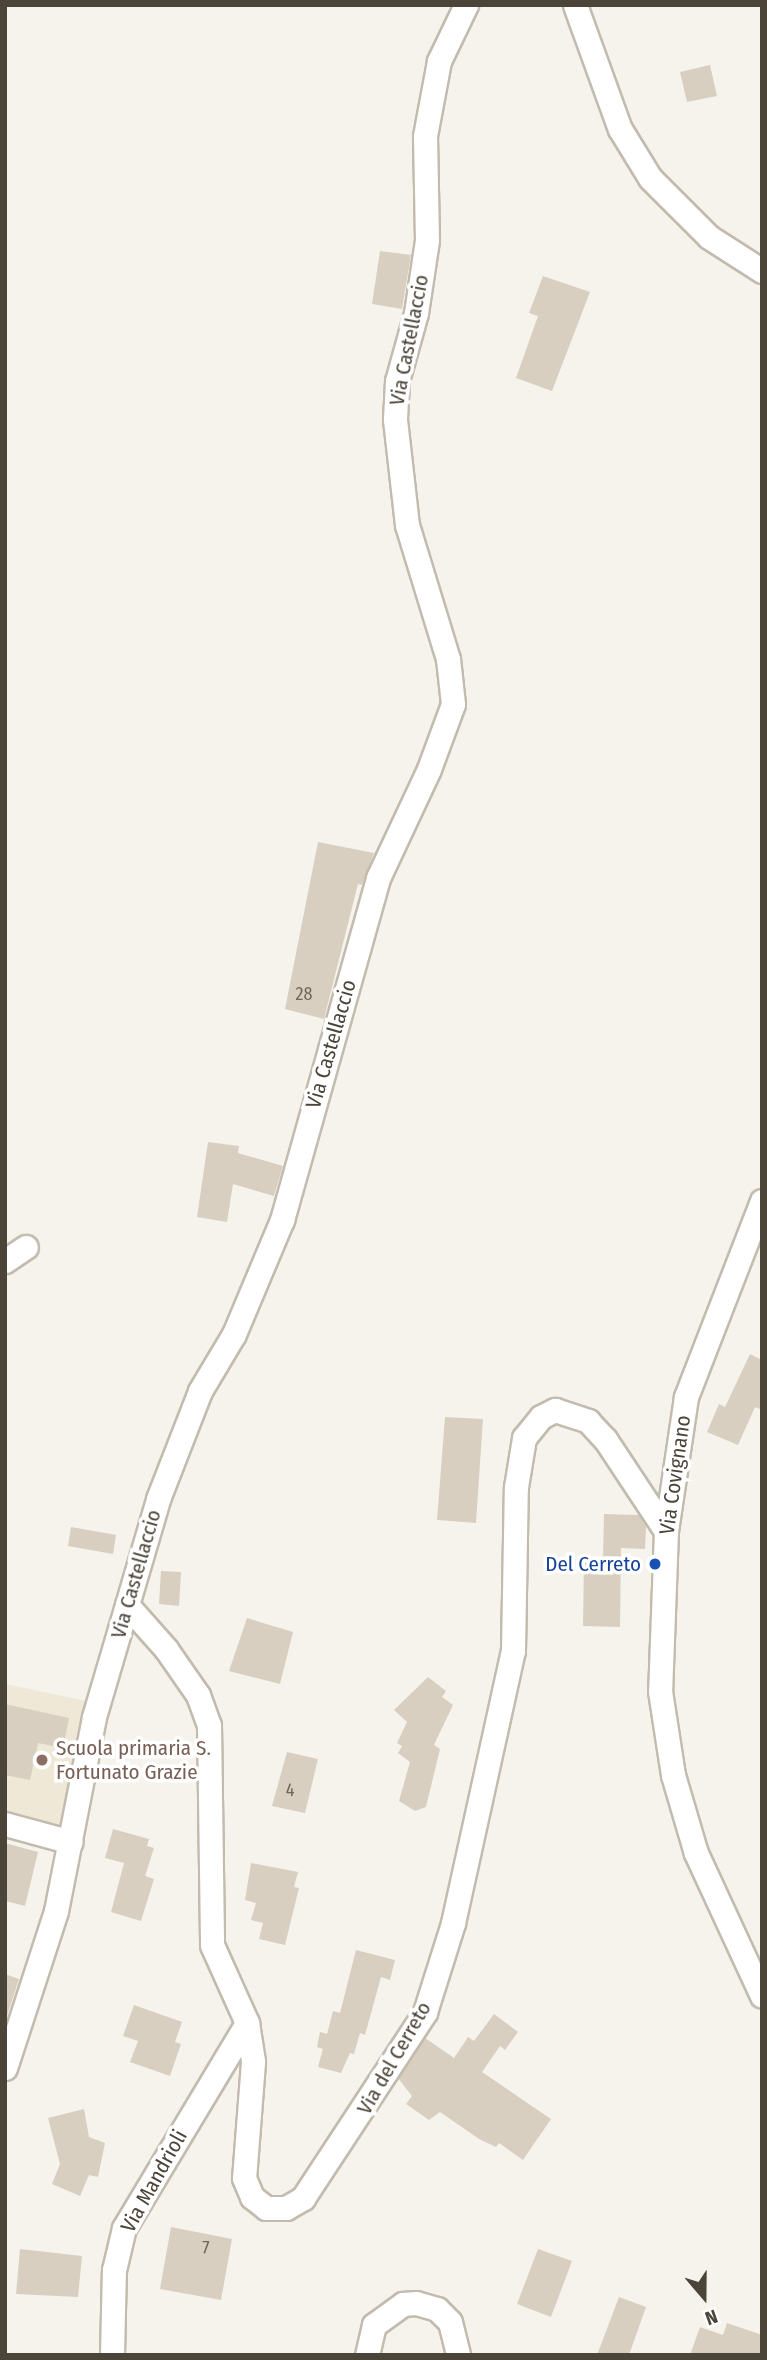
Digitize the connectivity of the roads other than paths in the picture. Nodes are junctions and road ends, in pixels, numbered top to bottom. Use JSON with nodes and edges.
{"nodes":[{"id":1,"x":466,"y":5,"type":"edge"},
{"id":2,"x":575,"y":5,"type":"edge"},
{"id":3,"x":762,"y":271,"type":"edge"},
{"id":4,"x":762,"y":1201,"type":"edge"},
{"id":5,"x":26,"y":1247,"type":"dead end"},
{"id":6,"x":5,"y":1261,"type":"edge"},
{"id":7,"x":666,"y":1531,"type":"junction"},
{"id":8,"x":127,"y":1605,"type":"junction"},
{"id":9,"x":5,"y":1824,"type":"edge"},
{"id":10,"x":71,"y":1842,"type":"junction"},
{"id":11,"x":762,"y":1996,"type":"edge"},
{"id":12,"x":247,"y":2023,"type":"junction"},
{"id":13,"x":5,"y":2068,"type":"edge"},
{"id":14,"x":112,"y":2355,"type":"edge"},
{"id":15,"x":368,"y":2355,"type":"edge"},
{"id":16,"x":458,"y":2355,"type":"edge"}],
"edges":[{"from":1,"to":8,"type":"street","name":"Via Castellaccio"},
{"from":2,"to":3,"type":"street"},
{"from":4,"to":7,"type":"street","name":"Via Covignano"},
{"from":5,"to":6,"type":"street"},
{"from":7,"to":11,"type":"street","name":"Via Covignano"},
{"from":7,"to":12,"type":"street","name":"Via del Cerreto"},
{"from":8,"to":10,"type":"street","name":"Via Castellaccio"},
{"from":8,"to":12,"type":"street","name":"Via del Cerreto"},
{"from":9,"to":10,"type":"street"},
{"from":10,"to":13,"type":"street","name":"Via Castellaccio"},
{"from":12,"to":14,"type":"street","name":"Via Mandrioli"},
{"from":15,"to":16,"type":"street"}]}
